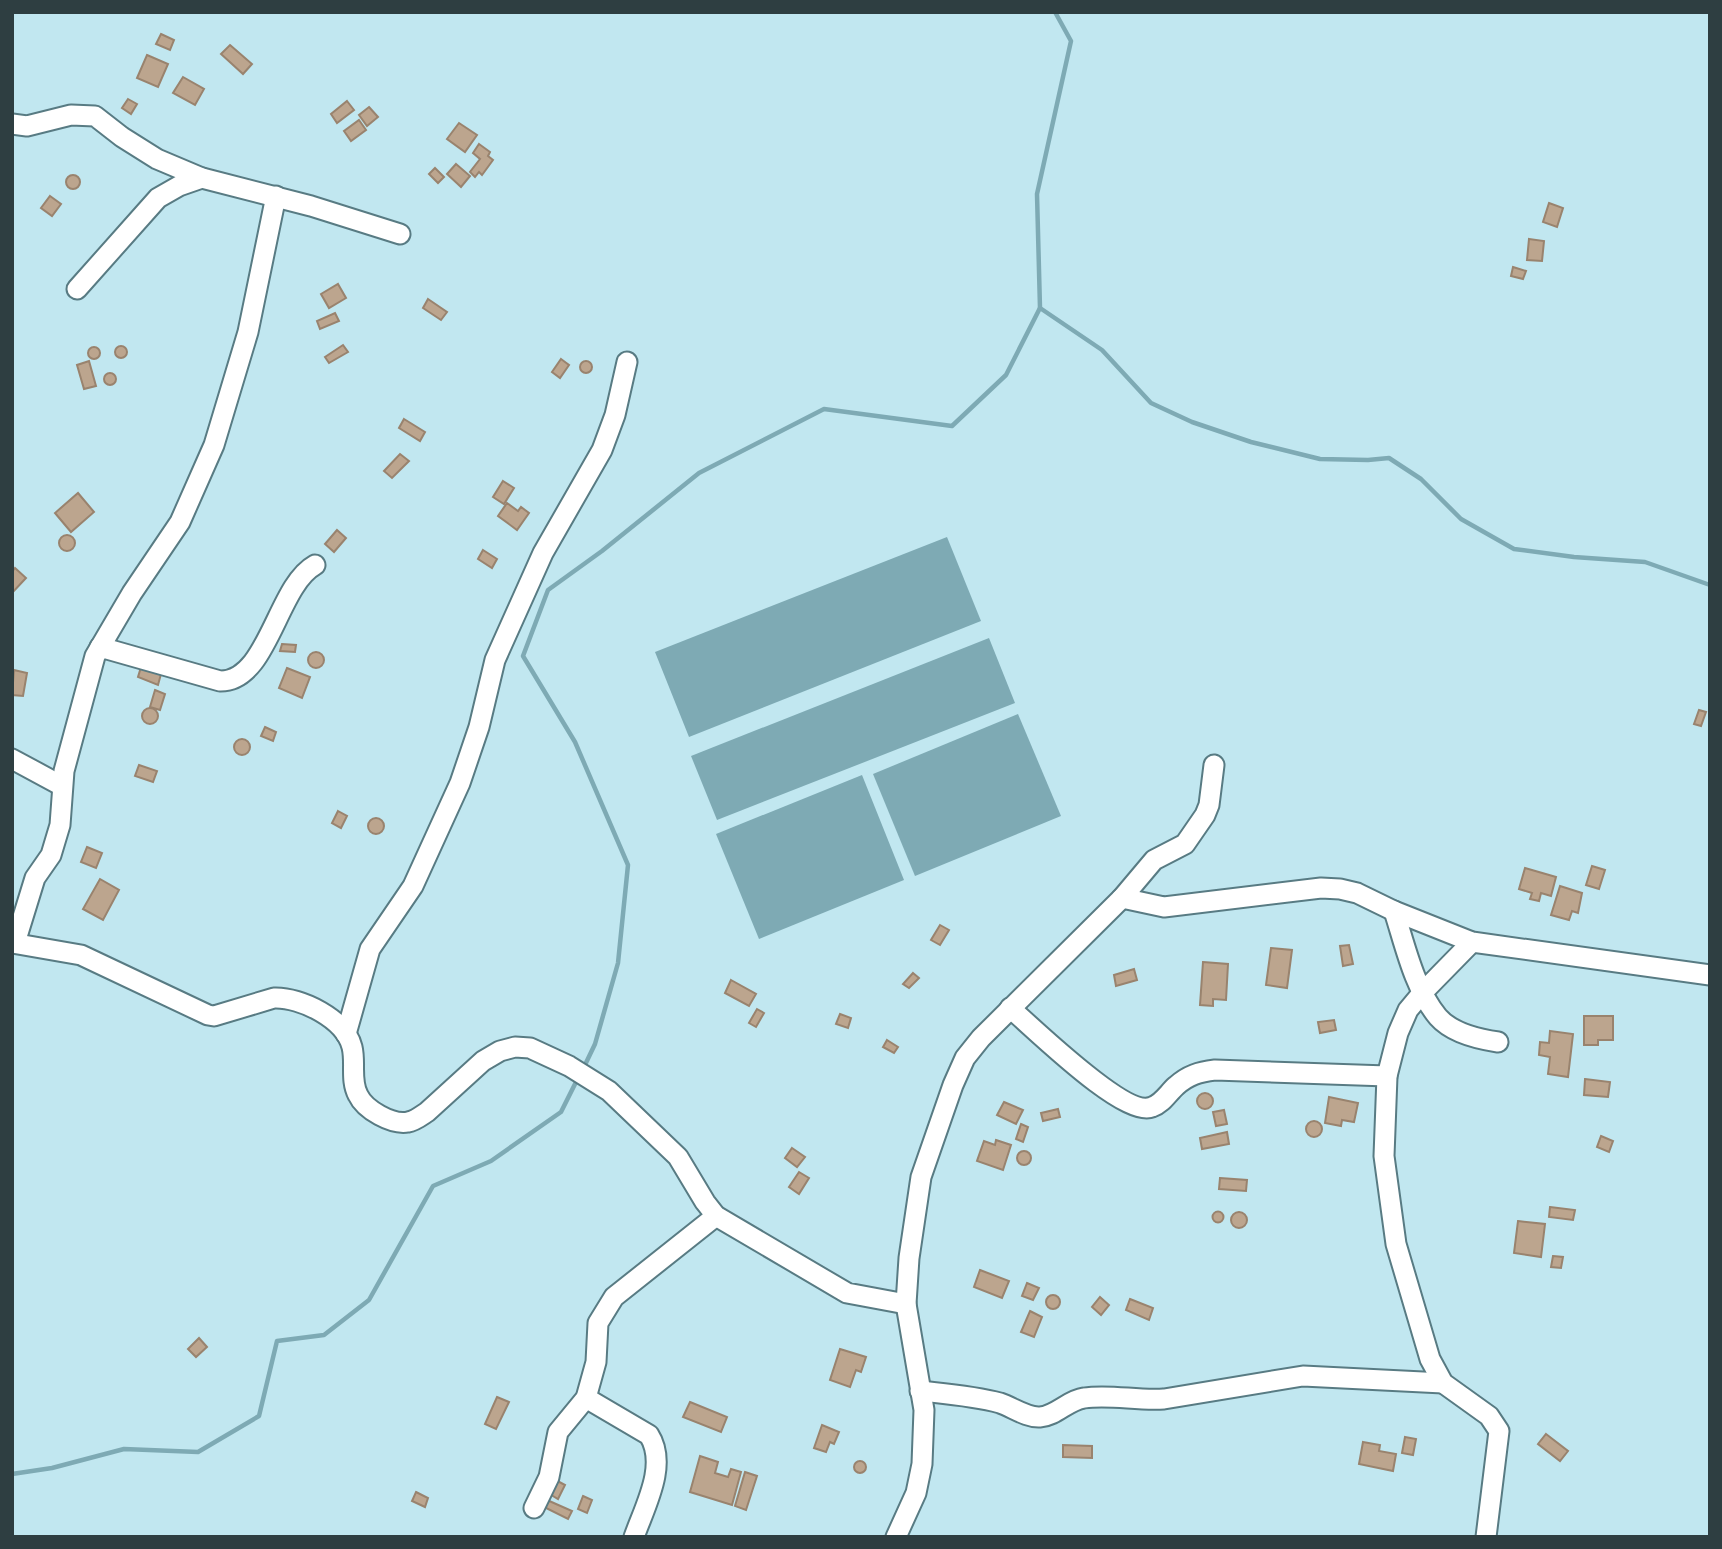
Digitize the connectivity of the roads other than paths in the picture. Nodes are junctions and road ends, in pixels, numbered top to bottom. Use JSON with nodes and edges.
{"nodes":[{"id":1,"x":12,"y":124,"type":"edge"},
{"id":2,"x":202,"y":178,"type":"junction"},
{"id":3,"x":276,"y":196,"type":"junction"},
{"id":4,"x":400,"y":234,"type":"dead end"},
{"id":5,"x":78,"y":289,"type":"dead end"},
{"id":6,"x":627,"y":362,"type":"dead end"},
{"id":7,"x":315,"y":565,"type":"dead end"},
{"id":8,"x":100,"y":647,"type":"junction"},
{"id":9,"x":12,"y":759,"type":"edge"},
{"id":10,"x":1214,"y":765,"type":"dead end"},
{"id":11,"x":62,"y":786,"type":"junction"},
{"id":12,"x":1122,"y":898,"type":"junction"},
{"id":13,"x":1394,"y":911,"type":"junction"},
{"id":14,"x":1472,"y":942,"type":"junction"},
{"id":15,"x":13,"y":943,"type":"edge"},
{"id":16,"x":1710,"y":975,"type":"edge"},
{"id":17,"x":1423,"y":992,"type":"junction"},
{"id":18,"x":1010,"y":1008,"type":"junction"},
{"id":19,"x":346,"y":1034,"type":"junction"},
{"id":20,"x":1498,"y":1042,"type":"dead end"},
{"id":21,"x":1387,"y":1076,"type":"junction"},
{"id":22,"x":716,"y":1216,"type":"junction"},
{"id":23,"x":906,"y":1304,"type":"junction"},
{"id":24,"x":1443,"y":1383,"type":"junction"},
{"id":25,"x":920,"y":1391,"type":"junction"},
{"id":26,"x":586,"y":1398,"type":"junction"},
{"id":27,"x":534,"y":1508,"type":"dead end"},
{"id":28,"x":635,"y":1537,"type":"edge"},
{"id":29,"x":896,"y":1537,"type":"edge"},
{"id":30,"x":1486,"y":1537,"type":"edge"}],
"edges":[{"from":1,"to":2,"type":"street"},
{"from":2,"to":3,"type":"street"},
{"from":2,"to":5,"type":"street"},
{"from":3,"to":4,"type":"street"},
{"from":3,"to":8,"type":"street"},
{"from":6,"to":19,"type":"street"},
{"from":7,"to":8,"type":"street"},
{"from":8,"to":11,"type":"street"},
{"from":9,"to":11,"type":"street"},
{"from":10,"to":12,"type":"street"},
{"from":11,"to":15,"type":"street"},
{"from":12,"to":13,"type":"street"},
{"from":12,"to":18,"type":"street"},
{"from":13,"to":14,"type":"street"},
{"from":13,"to":17,"type":"street"},
{"from":14,"to":16,"type":"street"},
{"from":14,"to":17,"type":"street"},
{"from":15,"to":19,"type":"street"},
{"from":17,"to":20,"type":"street"},
{"from":17,"to":21,"type":"street"},
{"from":18,"to":21,"type":"street"},
{"from":18,"to":23,"type":"street"},
{"from":19,"to":22,"type":"street"},
{"from":21,"to":24,"type":"street"},
{"from":22,"to":23,"type":"street"},
{"from":22,"to":26,"type":"street"},
{"from":23,"to":25,"type":"street"},
{"from":24,"to":25,"type":"street"},
{"from":24,"to":30,"type":"street"},
{"from":25,"to":29,"type":"street"},
{"from":26,"to":27,"type":"street"},
{"from":26,"to":28,"type":"street"}]}
